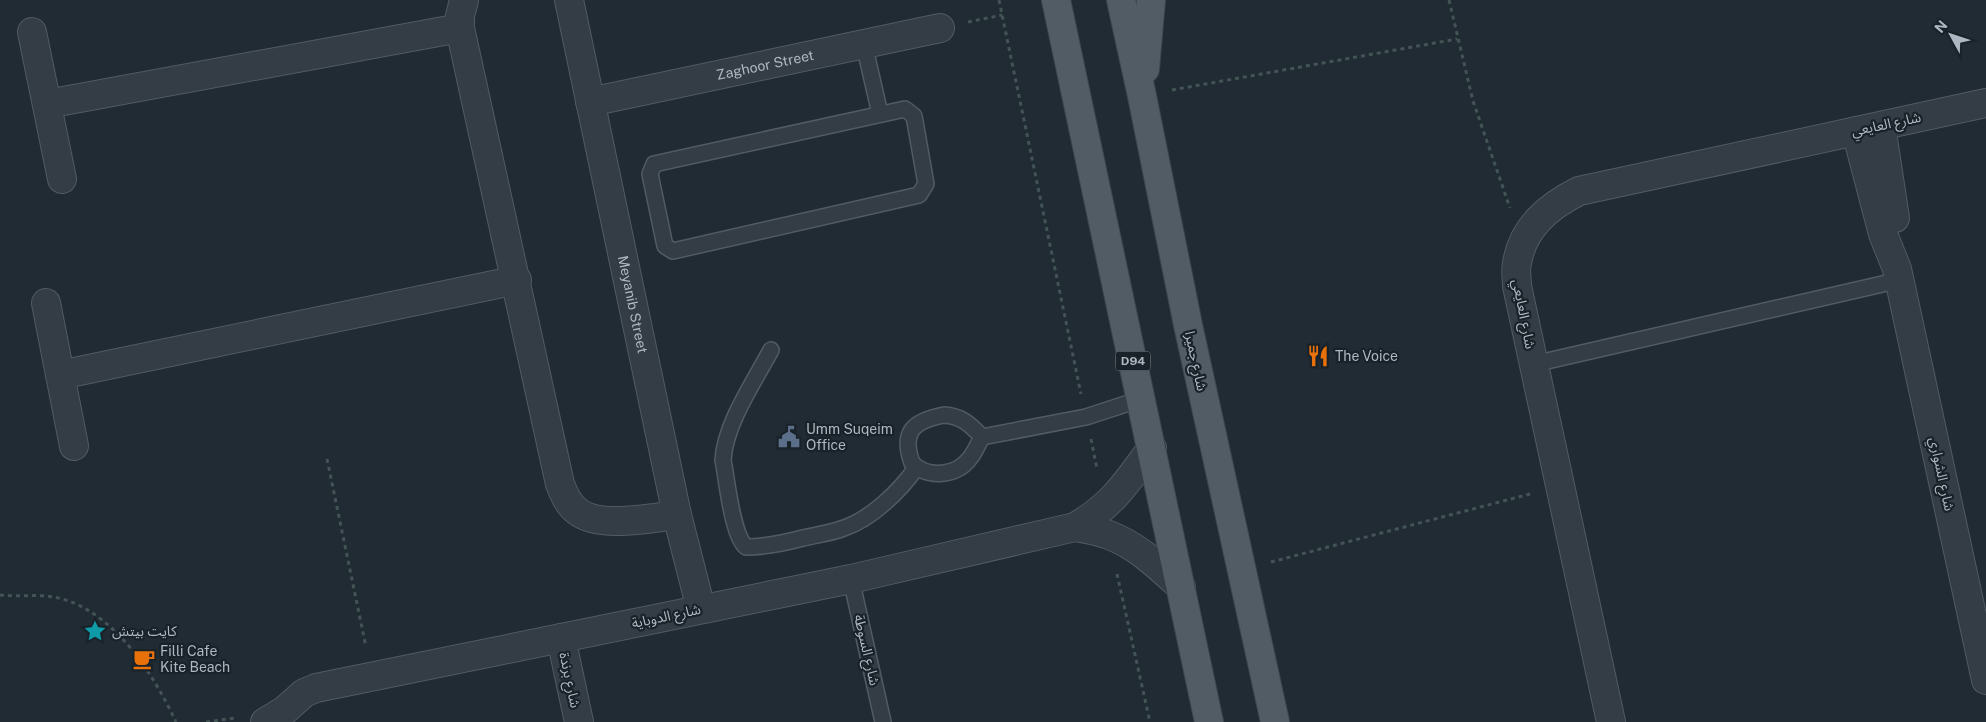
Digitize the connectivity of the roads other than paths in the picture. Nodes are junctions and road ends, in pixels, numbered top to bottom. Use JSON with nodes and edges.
{"nodes":[{"id":1,"x":464,"y":0,"type":"edge"},
{"id":2,"x":569,"y":0,"type":"edge"},
{"id":3,"x":1056,"y":0,"type":"edge"},
{"id":4,"x":1121,"y":0,"type":"edge"},
{"id":5,"x":1151,"y":0,"type":"edge"},
{"id":6,"x":460,"y":28,"type":"junction"},
{"id":7,"x":940,"y":28,"type":"dead end"},
{"id":8,"x":32,"y":32,"type":"dead end"},
{"id":9,"x":864,"y":44,"type":"junction"},
{"id":10,"x":1142,"y":96,"type":"junction"},
{"id":11,"x":590,"y":102,"type":"junction"},
{"id":12,"x":1986,"y":103,"type":"edge"},
{"id":13,"x":47,"y":104,"type":"junction"},
{"id":14,"x":880,"y":114,"type":"junction"},
{"id":15,"x":1869,"y":128,"type":"junction"},
{"id":16,"x":62,"y":179,"type":"dead end"},
{"id":17,"x":1898,"y":274,"type":"junction"},
{"id":18,"x":517,"y":280,"type":"junction"},
{"id":19,"x":46,"y":303,"type":"dead end"},
{"id":20,"x":771,"y":350,"type":"dead end"},
{"id":21,"x":1534,"y":364,"type":"junction"},
{"id":22,"x":60,"y":375,"type":"junction"},
{"id":23,"x":1141,"y":399,"type":"junction"},
{"id":24,"x":982,"y":437,"type":"junction"},
{"id":25,"x":74,"y":446,"type":"dead end"},
{"id":26,"x":1152,"y":448,"type":"junction"},
{"id":27,"x":916,"y":468,"type":"junction"},
{"id":28,"x":677,"y":515,"type":"junction"},
{"id":29,"x":1075,"y":527,"type":"junction"},
{"id":30,"x":850,"y":579,"type":"junction"},
{"id":31,"x":1181,"y":588,"type":"junction"},
{"id":32,"x":701,"y":609,"type":"junction"},
{"id":33,"x":561,"y":638,"type":"junction"},
{"id":34,"x":1986,"y":680,"type":"edge"},
{"id":35,"x":265,"y":722,"type":"edge"},
{"id":36,"x":579,"y":722,"type":"edge"},
{"id":37,"x":883,"y":722,"type":"edge"},
{"id":38,"x":1209,"y":722,"type":"edge"},
{"id":39,"x":1275,"y":722,"type":"edge"},
{"id":40,"x":1611,"y":722,"type":"edge"}],
"edges":[{"from":1,"to":6,"type":"street"},
{"from":2,"to":11,"type":"street","name":"Meyanib Street"},
{"from":3,"to":23,"type":"main road","number":"D94"},
{"from":4,"to":10,"type":"main road","name":"شارع جميرا"},
{"from":5,"to":10,"type":"main road"},
{"from":6,"to":13,"type":"street"},
{"from":6,"to":18,"type":"street"},
{"from":7,"to":9,"type":"street","name":"Zaghoor Street"},
{"from":8,"to":13,"type":"street"},
{"from":9,"to":11,"type":"street","name":"Zaghoor Street"},
{"from":9,"to":14,"type":"lane"},
{"from":10,"to":39,"type":"main road","name":"شارع جميرا"},
{"from":11,"to":28,"type":"street","name":"Meyanib Street"},
{"from":12,"to":15,"type":"street","name":"شارع العايعي"},
{"from":13,"to":16,"type":"street"},
{"from":14,"to":14,"type":"lane"},
{"from":15,"to":17,"type":"street","name":"شارع الشواري"},
{"from":15,"to":21,"type":"street","name":"شارع العايعي"},
{"from":17,"to":21,"type":"lane"},
{"from":17,"to":34,"type":"street","name":"شارع الشواري"},
{"from":18,"to":22,"type":"street"},
{"from":18,"to":28,"type":"street"},
{"from":19,"to":22,"type":"street"},
{"from":20,"to":27,"type":"lane"},
{"from":21,"to":40,"type":"street","name":"شارع العايعي"},
{"from":22,"to":25,"type":"street"},
{"from":23,"to":24,"type":"lane"},
{"from":23,"to":26,"type":"main road","number":"D94"},
{"from":24,"to":27,"type":"lane"},
{"from":24,"to":27,"type":"lane"},
{"from":26,"to":29,"type":"street","name":"شارع الدوباية"},
{"from":26,"to":31,"type":"main road","number":"D94"},
{"from":28,"to":32,"type":"street","name":"Meyanib Street"},
{"from":29,"to":30,"type":"street","name":"شارع الدوباية"},
{"from":29,"to":31,"type":"street","name":"شارع الدوباية"},
{"from":30,"to":32,"type":"street","name":"شارع الدوباية"},
{"from":30,"to":37,"type":"lane","name":"شارع السوطة"},
{"from":31,"to":38,"type":"main road","number":"D94"},
{"from":32,"to":33,"type":"street","name":"شارع الدوباية"},
{"from":33,"to":35,"type":"street","name":"شارع الدوباية"},
{"from":33,"to":36,"type":"street","name":"شارع برندة"}]}
